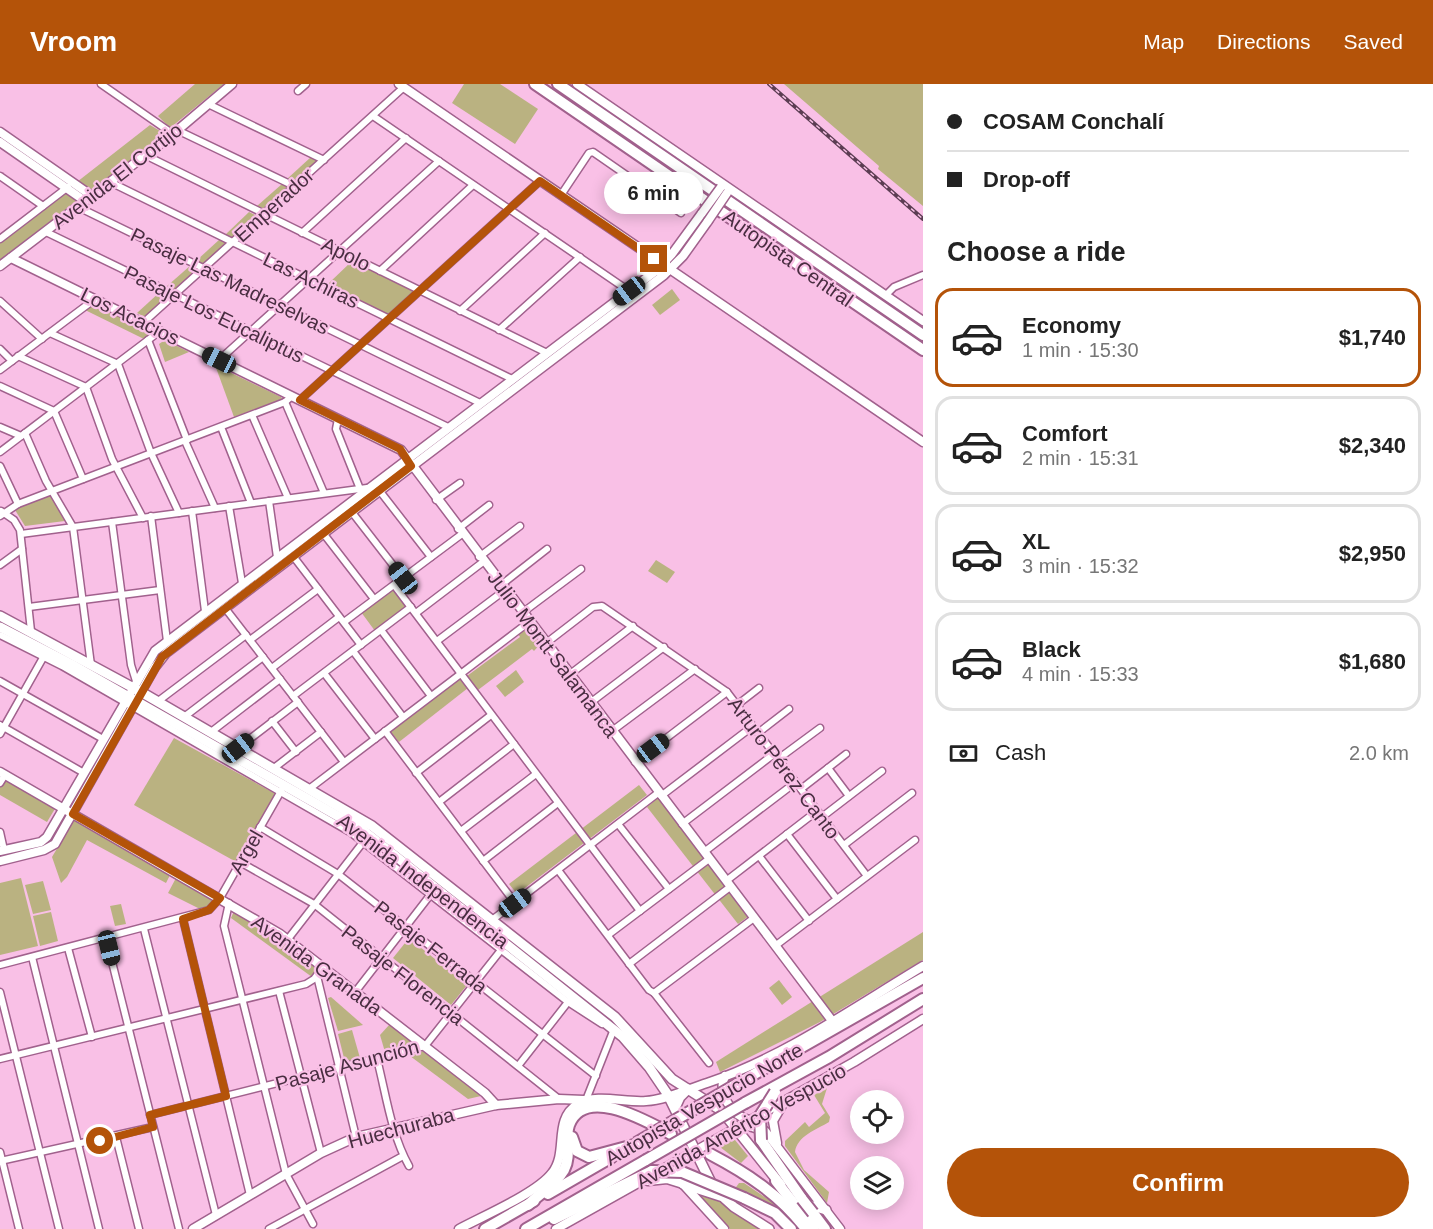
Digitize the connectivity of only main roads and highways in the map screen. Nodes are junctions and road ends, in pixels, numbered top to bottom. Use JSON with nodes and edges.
{"nodes":[{"id":1,"x":231,"y":84,"type":"edge"},
{"id":2,"x":535,"y":84,"type":"edge"},
{"id":3,"x":558,"y":84,"type":"edge"},
{"id":4,"x":577,"y":84,"type":"edge"},
{"id":5,"x":401,"y":86,"type":"edge"},
{"id":6,"x":0,"y":132,"type":"edge"},
{"id":7,"x":0,"y":142,"type":"edge"},
{"id":8,"x":70,"y":186,"type":"junction"},
{"id":9,"x":725,"y":188,"type":"junction"},
{"id":10,"x":85,"y":202,"type":"junction"},
{"id":11,"x":11,"y":258,"type":"junction"},
{"id":12,"x":0,"y":266,"type":"edge"},
{"id":13,"x":666,"y":268,"type":"junction"},
{"id":14,"x":923,"y":321,"type":"edge"},
{"id":15,"x":923,"y":335,"type":"edge"},
{"id":16,"x":573,"y":339,"type":"junction"},
{"id":17,"x":923,"y":350,"type":"edge"},
{"id":18,"x":923,"y":442,"type":"edge"},
{"id":19,"x":409,"y":462,"type":"junction"},
{"id":20,"x":0,"y":616,"type":"edge"},
{"id":21,"x":0,"y":627,"type":"edge"},
{"id":22,"x":133,"y":695,"type":"junction"},
{"id":23,"x":101,"y":743,"type":"junction"},
{"id":24,"x":108,"y":752,"type":"junction"},
{"id":25,"x":2,"y":777,"type":"edge"},
{"id":26,"x":64,"y":809,"type":"junction"},
{"id":27,"x":73,"y":814,"type":"junction"},
{"id":28,"x":2,"y":851,"type":"edge"},
{"id":29,"x":0,"y":861,"type":"edge"},
{"id":30,"x":923,"y":966,"type":"edge"},
{"id":31,"x":923,"y":978,"type":"edge"},
{"id":32,"x":923,"y":999,"type":"edge"},
{"id":33,"x":923,"y":1018,"type":"edge"},
{"id":34,"x":832,"y":1022,"type":"junction"},
{"id":35,"x":725,"y":1076,"type":"junction"},
{"id":36,"x":793,"y":1077,"type":"junction"},
{"id":37,"x":688,"y":1089,"type":"junction"},
{"id":38,"x":668,"y":1095,"type":"junction"},
{"id":39,"x":559,"y":1099,"type":"junction"},
{"id":40,"x":586,"y":1100,"type":"junction"},
{"id":41,"x":787,"y":1100,"type":"junction"},
{"id":42,"x":496,"y":1105,"type":"junction"},
{"id":43,"x":675,"y":1108,"type":"junction"},
{"id":44,"x":567,"y":1115,"type":"junction"},
{"id":45,"x":742,"y":1124,"type":"junction"},
{"id":46,"x":635,"y":1144,"type":"junction"},
{"id":47,"x":780,"y":1148,"type":"junction"},
{"id":48,"x":695,"y":1150,"type":"junction"},
{"id":49,"x":681,"y":1159,"type":"junction"},
{"id":50,"x":776,"y":1181,"type":"junction"},
{"id":51,"x":641,"y":1182,"type":"junction"},
{"id":52,"x":683,"y":1184,"type":"junction"},
{"id":53,"x":720,"y":1196,"type":"junction"},
{"id":54,"x":528,"y":1205,"type":"junction"},
{"id":55,"x":826,"y":1210,"type":"junction"},
{"id":56,"x":764,"y":1228,"type":"edge"},
{"id":57,"x":193,"y":1229,"type":"edge"},
{"id":58,"x":459,"y":1229,"type":"edge"},
{"id":59,"x":485,"y":1229,"type":"edge"},
{"id":60,"x":527,"y":1229,"type":"edge"},
{"id":61,"x":556,"y":1229,"type":"edge"},
{"id":62,"x":724,"y":1229,"type":"edge"},
{"id":63,"x":791,"y":1229,"type":"edge"},
{"id":64,"x":799,"y":1229,"type":"edge"},
{"id":65,"x":806,"y":1229,"type":"edge"},
{"id":66,"x":814,"y":1229,"type":"edge"},
{"id":67,"x":825,"y":1229,"type":"edge"},
{"id":68,"x":840,"y":1229,"type":"edge"}],
"edges":[{"from":1,"to":10,"type":"main road","name":"Avenida El Cortijo"},
{"from":2,"to":17,"type":"highway","name":"Autopista Central"},
{"from":3,"to":15,"type":"highway","name":"Autopista Central"},
{"from":4,"to":9,"type":"main road"},
{"from":5,"to":13,"type":"main road"},
{"from":6,"to":8,"type":"main road"},
{"from":7,"to":8,"type":"main road"},
{"from":8,"to":10,"type":"main road"},
{"from":9,"to":13,"type":"main road","bridge":true},
{"from":9,"to":13,"type":"main road","bridge":true},
{"from":9,"to":14,"type":"main road"},
{"from":10,"to":11,"type":"main road","name":"Avenida El Cortijo"},
{"from":11,"to":12,"type":"main road","name":"Avenida El Cortijo"},
{"from":11,"to":19,"type":"main road","name":"Los Acacios"},
{"from":13,"to":16,"type":"main road"},
{"from":13,"to":16,"type":"main road"},
{"from":13,"to":18,"type":"main road"},
{"from":16,"to":19,"type":"main road"},
{"from":16,"to":19,"type":"main road"},
{"from":19,"to":22,"type":"main road"},
{"from":19,"to":22,"type":"main road"},
{"from":19,"to":34,"type":"main road","name":"Julio Montt Salamanca"},
{"from":20,"to":22,"type":"main road","name":"Avenida Independencia"},
{"from":21,"to":22,"type":"main road","name":"Avenida Independencia"},
{"from":22,"to":23,"type":"main road"},
{"from":22,"to":24,"type":"main road"},
{"from":22,"to":37,"type":"main road","name":"Avenida Independencia"},
{"from":22,"to":38,"type":"main road","name":"Avenida Independencia"},
{"from":23,"to":24,"type":"main road"},
{"from":23,"to":26,"type":"main road"},
{"from":24,"to":27,"type":"main road"},
{"from":25,"to":26,"type":"main road","name":"Avenida Granada"},
{"from":26,"to":27,"type":"main road","name":"Avenida Granada"},
{"from":26,"to":28,"type":"main road"},
{"from":27,"to":29,"type":"main road"},
{"from":27,"to":42,"type":"main road","name":"Avenida Granada"},
{"from":30,"to":34,"type":"main road"},
{"from":31,"to":46,"type":"highway","name":"Autopista Vespucio Norte","bridge":true},
{"from":32,"to":36,"type":"highway","name":"Autopista Vespucio Norte"},
{"from":33,"to":41,"type":"main road","name":"Avenida Américo Vespucio"},
{"from":34,"to":35,"type":"main road"},
{"from":35,"to":37,"type":"main road"},
{"from":35,"to":45,"type":"main road"},
{"from":36,"to":60,"type":"highway","name":"Autopista Vespucio Norte","bridge":true},
{"from":36,"to":67,"type":"highway","bridge":true},
{"from":37,"to":38,"type":"main road"},
{"from":37,"to":43,"type":"main road"},
{"from":37,"to":45,"type":"main road","name":"Avenida Independencia"},
{"from":38,"to":40,"type":"main road"},
{"from":38,"to":43,"type":"main road","name":"Avenida Independencia"},
{"from":39,"to":40,"type":"main road","name":"Huechuraba"},
{"from":39,"to":42,"type":"main road","name":"Huechuraba"},
{"from":39,"to":44,"type":"main road"},
{"from":40,"to":44,"type":"main road"},
{"from":41,"to":45,"type":"main road","name":"Avenida Américo Vespucio"},
{"from":41,"to":47,"type":"main road"},
{"from":42,"to":57,"type":"main road","name":"Huechuraba"},
{"from":43,"to":48,"type":"main road","name":"Avenida Independencia"},
{"from":44,"to":58,"type":"main road"},
{"from":45,"to":47,"type":"main road"},
{"from":45,"to":48,"type":"main road","name":"Avenida Américo Vespucio"},
{"from":45,"to":50,"type":"main road","name":"Avenida Independencia"},
{"from":46,"to":54,"type":"highway","name":"Autopista Vespucio Norte"},
{"from":46,"to":54,"type":"highway"},
{"from":47,"to":55,"type":"main road"},
{"from":48,"to":49,"type":"main road","name":"Avenida Américo Vespucio"},
{"from":48,"to":53,"type":"main road","name":"Avenida Independencia"},
{"from":49,"to":51,"type":"main road","name":"Avenida Américo Vespucio"},
{"from":49,"to":52,"type":"main road"},
{"from":50,"to":55,"type":"main road","name":"Avenida Independencia"},
{"from":50,"to":66,"type":"highway"},
{"from":51,"to":52,"type":"main road"},
{"from":51,"to":61,"type":"main road","name":"Avenida Américo Vespucio"},
{"from":52,"to":53,"type":"main road"},
{"from":52,"to":62,"type":"main road"},
{"from":53,"to":56,"type":"main road","name":"Avenida Independencia"},
{"from":54,"to":59,"type":"highway","name":"Autopista Vespucio Norte"},
{"from":55,"to":68,"type":"main road"},
{"from":60,"to":63,"type":"highway","bridge":true},
{"from":64,"to":65,"type":"highway"}]}
